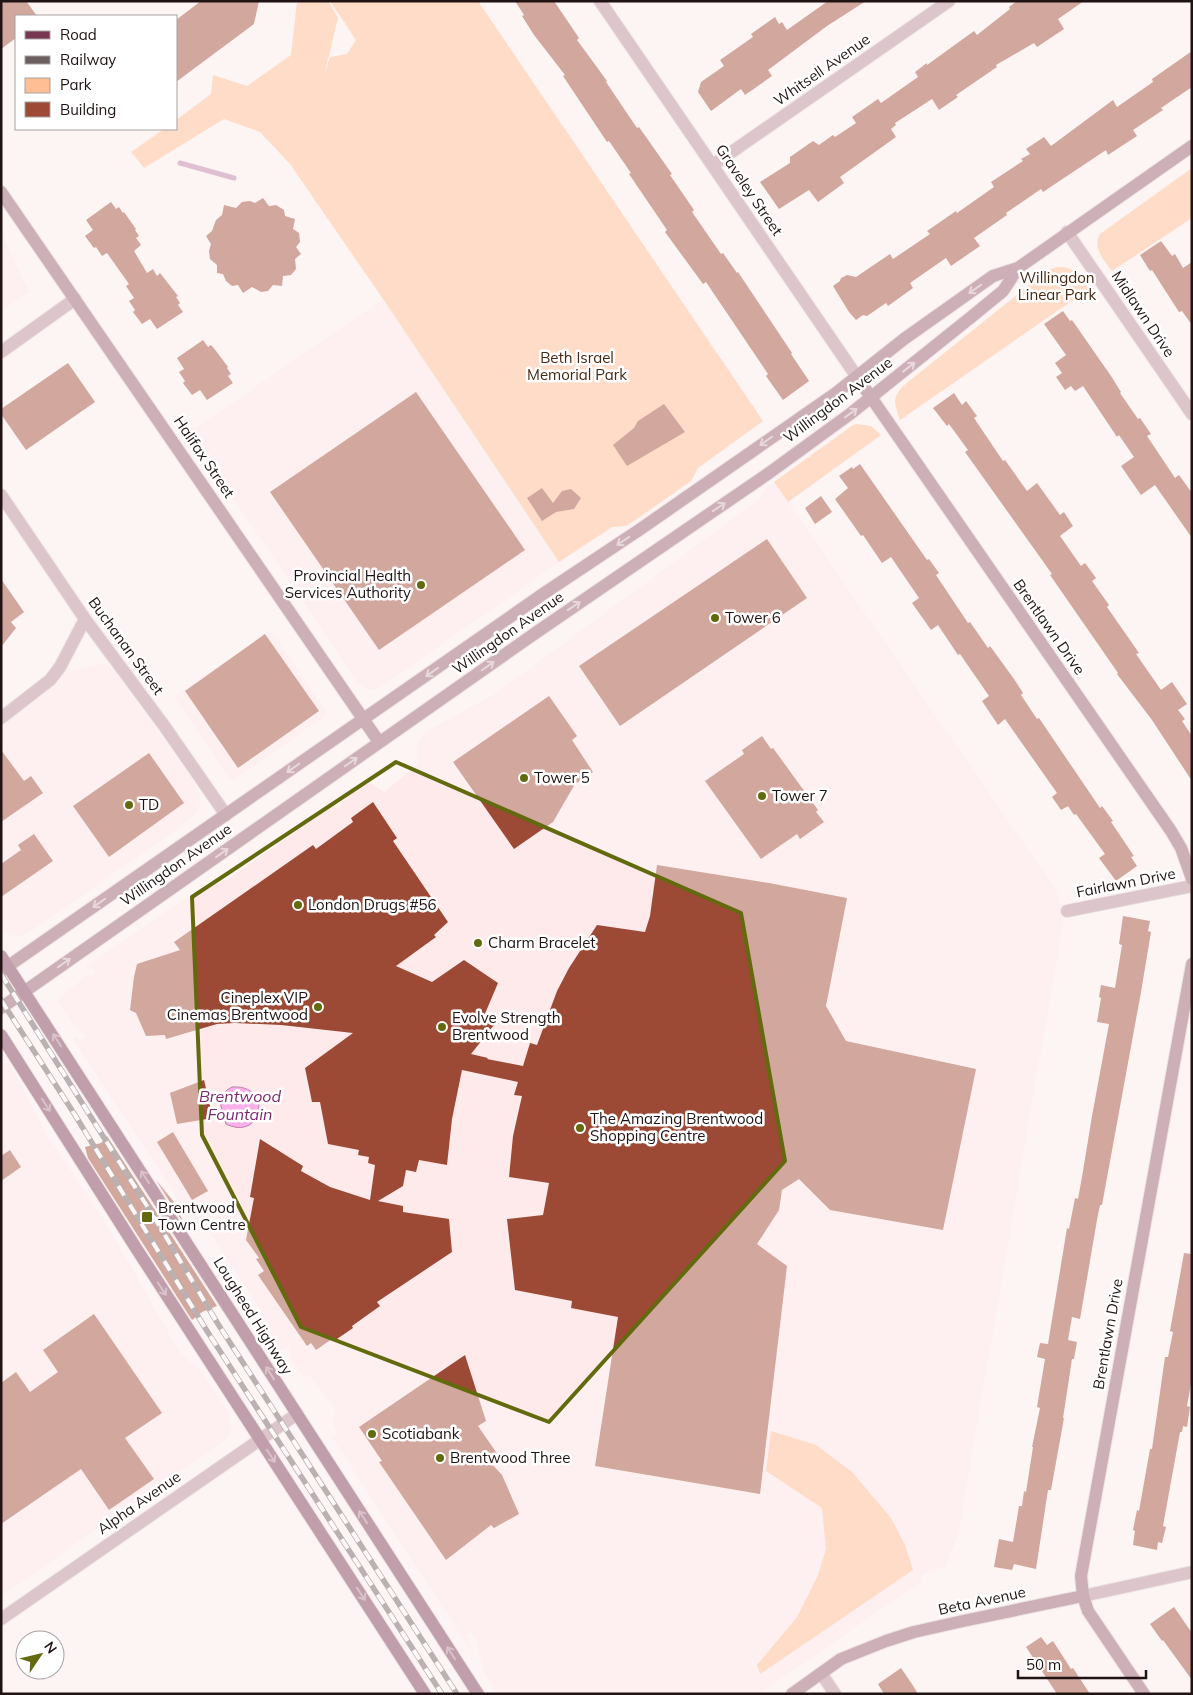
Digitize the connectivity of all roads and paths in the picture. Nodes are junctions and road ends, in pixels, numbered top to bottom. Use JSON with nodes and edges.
{"nodes":[{"id":1,"x":600,"y":1,"type":"edge"},
{"id":2,"x":949,"y":1,"type":"edge"},
{"id":3,"x":1192,"y":146,"type":"edge"},
{"id":4,"x":713,"y":166,"type":"junction"},
{"id":5,"x":1,"y":192,"type":"edge"},
{"id":6,"x":1067,"y":232,"type":"junction"},
{"id":7,"x":1018,"y":268,"type":"junction"},
{"id":8,"x":75,"y":299,"type":"junction"},
{"id":9,"x":1,"y":352,"type":"edge"},
{"id":10,"x":857,"y":377,"type":"junction"},
{"id":11,"x":871,"y":398,"type":"junction"},
{"id":12,"x":1192,"y":414,"type":"edge"},
{"id":13,"x":1,"y":495,"type":"edge"},
{"id":14,"x":85,"y":619,"type":"junction"},
{"id":15,"x":1,"y":718,"type":"edge"},
{"id":16,"x":363,"y":719,"type":"junction"},
{"id":17,"x":379,"y":742,"type":"junction"},
{"id":18,"x":226,"y":815,"type":"junction"},
{"id":19,"x":1192,"y":879,"type":"edge"},
{"id":20,"x":1192,"y":886,"type":"edge"},
{"id":21,"x":1067,"y":911,"type":"dead end"},
{"id":22,"x":4,"y":964,"type":"edge"},
{"id":23,"x":1192,"y":964,"type":"edge"},
{"id":24,"x":24,"y":991,"type":"junction"},
{"id":25,"x":1,"y":1008,"type":"edge"},
{"id":26,"x":1,"y":1035,"type":"edge"},
{"id":27,"x":297,"y":1414,"type":"junction"},
{"id":28,"x":260,"y":1438,"type":"junction"},
{"id":29,"x":1192,"y":1572,"type":"edge"},
{"id":30,"x":1084,"y":1596,"type":"junction"},
{"id":31,"x":1,"y":1619,"type":"edge"},
{"id":32,"x":821,"y":1673,"type":"junction"},
{"id":33,"x":425,"y":1694,"type":"edge"},
{"id":34,"x":478,"y":1694,"type":"edge"},
{"id":35,"x":792,"y":1694,"type":"edge"},
{"id":36,"x":835,"y":1694,"type":"edge"},
{"id":37,"x":1144,"y":1694,"type":"edge"}],
"edges":[{"from":1,"to":4,"type":"street","name":"Graveley Street"},
{"from":2,"to":4,"type":"street","name":"Whitsell Avenue"},
{"from":3,"to":6,"type":"main road","name":"Willingdon Avenue"},
{"from":4,"to":10,"type":"street","name":"Graveley Street"},
{"from":5,"to":8,"type":"main road","name":"Halifax Street"},
{"from":6,"to":7,"type":"main road","name":"Willingdon Avenue"},
{"from":6,"to":12,"type":"street","name":"Midlawn Drive"},
{"from":7,"to":10,"type":"main road","name":"Willingdon Avenue","one_way":true},
{"from":11,"to":7,"type":"main road","name":"Willingdon Avenue","one_way":true},
{"from":8,"to":9,"type":"street"},
{"from":8,"to":16,"type":"main road","name":"Halifax Street"},
{"from":10,"to":11,"type":"main road","name":"Graveley Street"},
{"from":10,"to":16,"type":"main road","name":"Willingdon Avenue","one_way":true},
{"from":17,"to":11,"type":"main road","name":"Willingdon Avenue","one_way":true},
{"from":11,"to":19,"type":"main road","name":"Brentlawn Drive"},
{"from":13,"to":14,"type":"street","name":"Buchanan Street"},
{"from":14,"to":15,"type":"street"},
{"from":14,"to":18,"type":"street","name":"Buchanan Street"},
{"from":16,"to":17,"type":"main road","name":"Halifax Street"},
{"from":16,"to":18,"type":"main road","name":"Willingdon Avenue","one_way":true},
{"from":24,"to":17,"type":"main road","name":"Willingdon Avenue","one_way":true},
{"from":18,"to":22,"type":"main road","name":"Willingdon Avenue","one_way":true},
{"from":20,"to":21,"type":"street","name":"Fairlawn Drive"},
{"from":22,"to":24,"type":"main road","name":"Lougheed Highway"},
{"from":23,"to":30,"type":"main road","name":"Brentlawn Drive"},
{"from":24,"to":25,"type":"main road","name":"Willingdon Avenue"},
{"from":27,"to":24,"type":"main road","name":"Lougheed Highway","one_way":true},
{"from":26,"to":28,"type":"main road","one_way":true},
{"from":27,"to":28,"type":"street","name":"Alpha Avenue"},
{"from":34,"to":27,"type":"main road","name":"Lougheed Highway","one_way":true},
{"from":28,"to":31,"type":"street","name":"Alpha Avenue"},
{"from":28,"to":33,"type":"main road","one_way":true},
{"from":29,"to":30,"type":"street","name":"Beta Avenue"},
{"from":30,"to":32,"type":"main road","name":"Beta Avenue"},
{"from":30,"to":37,"type":"main road","name":"Brentlawn Drive"},
{"from":32,"to":35,"type":"main road","name":"Beta Avenue"},
{"from":32,"to":36,"type":"street"}]}
